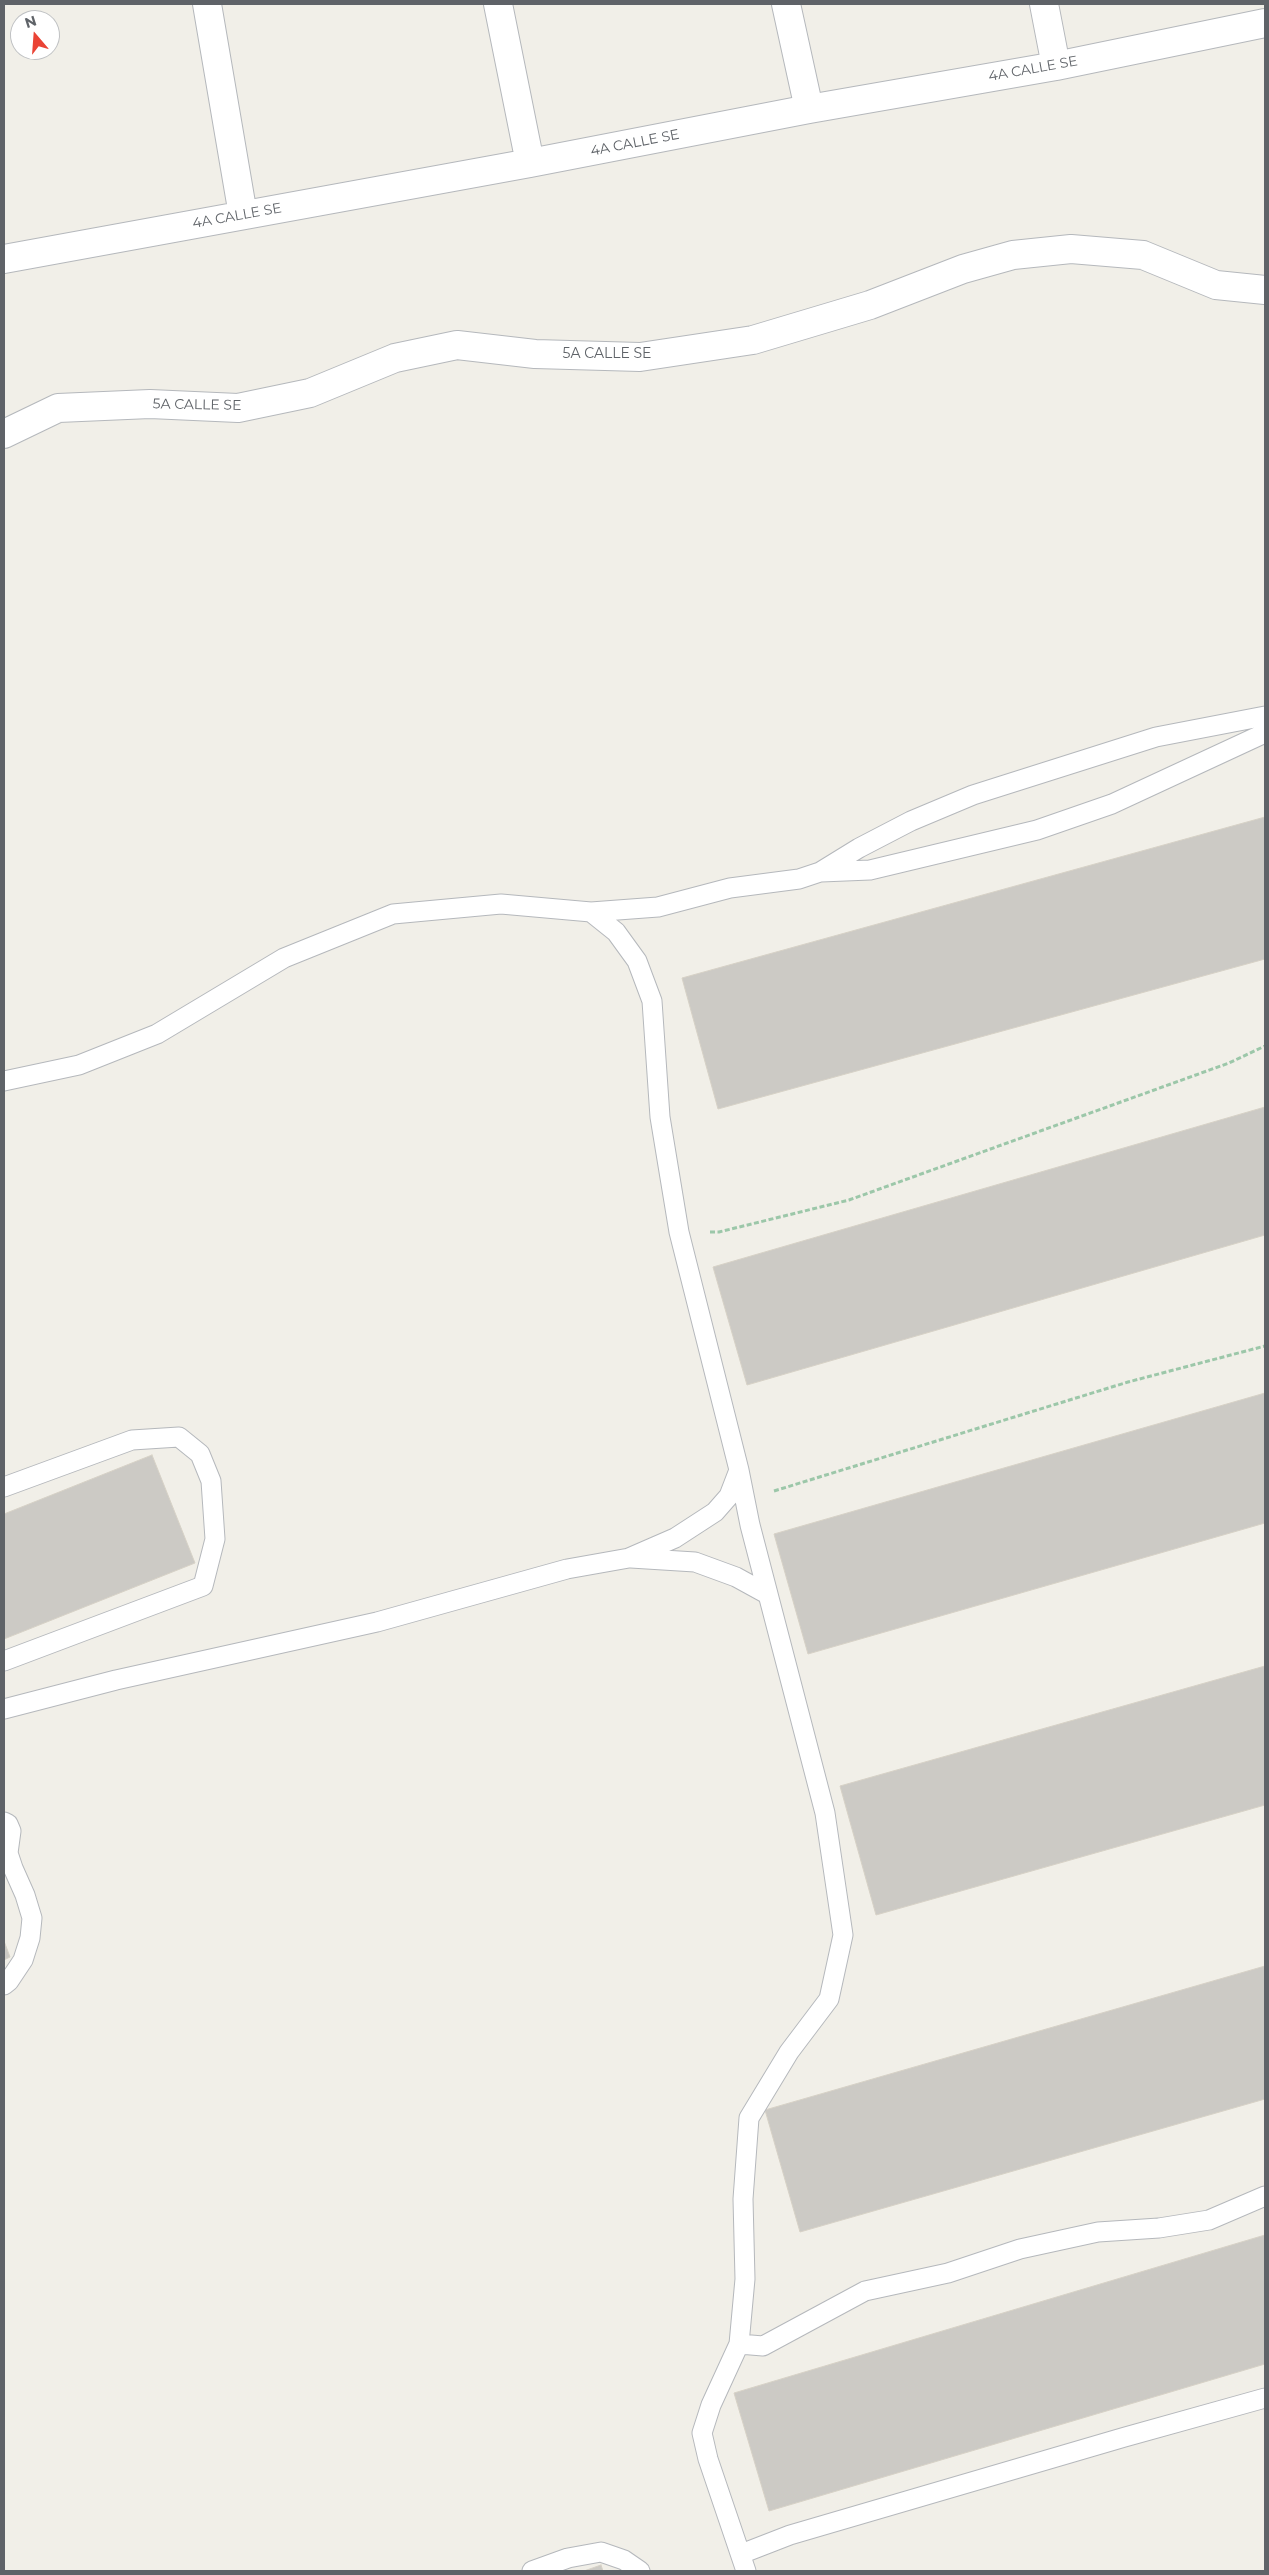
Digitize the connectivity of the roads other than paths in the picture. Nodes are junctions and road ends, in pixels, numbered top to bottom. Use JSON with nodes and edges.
{"nodes":[{"id":1,"x":207,"y":4,"type":"edge"},
{"id":2,"x":498,"y":4,"type":"edge"},
{"id":3,"x":786,"y":4,"type":"edge"},
{"id":4,"x":1044,"y":4,"type":"edge"},
{"id":5,"x":1265,"y":23,"type":"edge"},
{"id":6,"x":1056,"y":66,"type":"junction"},
{"id":7,"x":809,"y":109,"type":"junction"},
{"id":8,"x":530,"y":163,"type":"junction"},
{"id":9,"x":243,"y":215,"type":"junction"},
{"id":10,"x":4,"y":259,"type":"edge"},
{"id":11,"x":1265,"y":290,"type":"edge"},
{"id":12,"x":4,"y":434,"type":"edge"},
{"id":13,"x":1265,"y":716,"type":"edge"},
{"id":14,"x":1265,"y":733,"type":"edge"},
{"id":15,"x":820,"y":872,"type":"junction"},
{"id":16,"x":590,"y":912,"type":"junction"},
{"id":17,"x":4,"y":1081,"type":"edge"},
{"id":18,"x":739,"y":1470,"type":"junction"},
{"id":19,"x":4,"y":1487,"type":"edge"},
{"id":20,"x":629,"y":1558,"type":"junction"},
{"id":21,"x":767,"y":1594,"type":"junction"},
{"id":22,"x":4,"y":1661,"type":"edge"},
{"id":23,"x":4,"y":1709,"type":"edge"},
{"id":24,"x":4,"y":1822,"type":"edge"},
{"id":25,"x":4,"y":1985,"type":"edge"},
{"id":26,"x":1265,"y":2196,"type":"edge"},
{"id":27,"x":739,"y":2344,"type":"junction"},
{"id":28,"x":1265,"y":2398,"type":"edge"},
{"id":29,"x":744,"y":2563,"type":"edge"},
{"id":30,"x":532,"y":2571,"type":"edge"},
{"id":31,"x":640,"y":2571,"type":"edge"}],
"edges":[{"from":1,"to":9,"type":"street"},
{"from":2,"to":8,"type":"street"},
{"from":3,"to":7,"type":"street"},
{"from":4,"to":6,"type":"street"},
{"from":5,"to":6,"type":"street","name":"4A CALLE SE"},
{"from":6,"to":7,"type":"street","name":"4A CALLE SE"},
{"from":7,"to":8,"type":"street","name":"4A CALLE SE"},
{"from":8,"to":9,"type":"street","name":"4A CALLE SE"},
{"from":9,"to":10,"type":"street","name":"4A CALLE SE"},
{"from":11,"to":12,"type":"street","name":"5A CALLE SE"},
{"from":13,"to":15,"type":"lane"},
{"from":14,"to":15,"type":"lane"},
{"from":15,"to":16,"type":"lane"},
{"from":16,"to":17,"type":"lane"},
{"from":16,"to":18,"type":"lane"},
{"from":18,"to":20,"type":"lane"},
{"from":18,"to":21,"type":"lane"},
{"from":19,"to":22,"type":"lane"},
{"from":20,"to":21,"type":"lane"},
{"from":20,"to":23,"type":"lane"},
{"from":21,"to":27,"type":"lane"},
{"from":24,"to":25,"type":"lane"},
{"from":26,"to":27,"type":"lane"},
{"from":27,"to":29,"type":"lane"},
{"from":28,"to":29,"type":"lane"},
{"from":30,"to":31,"type":"lane"}]}
